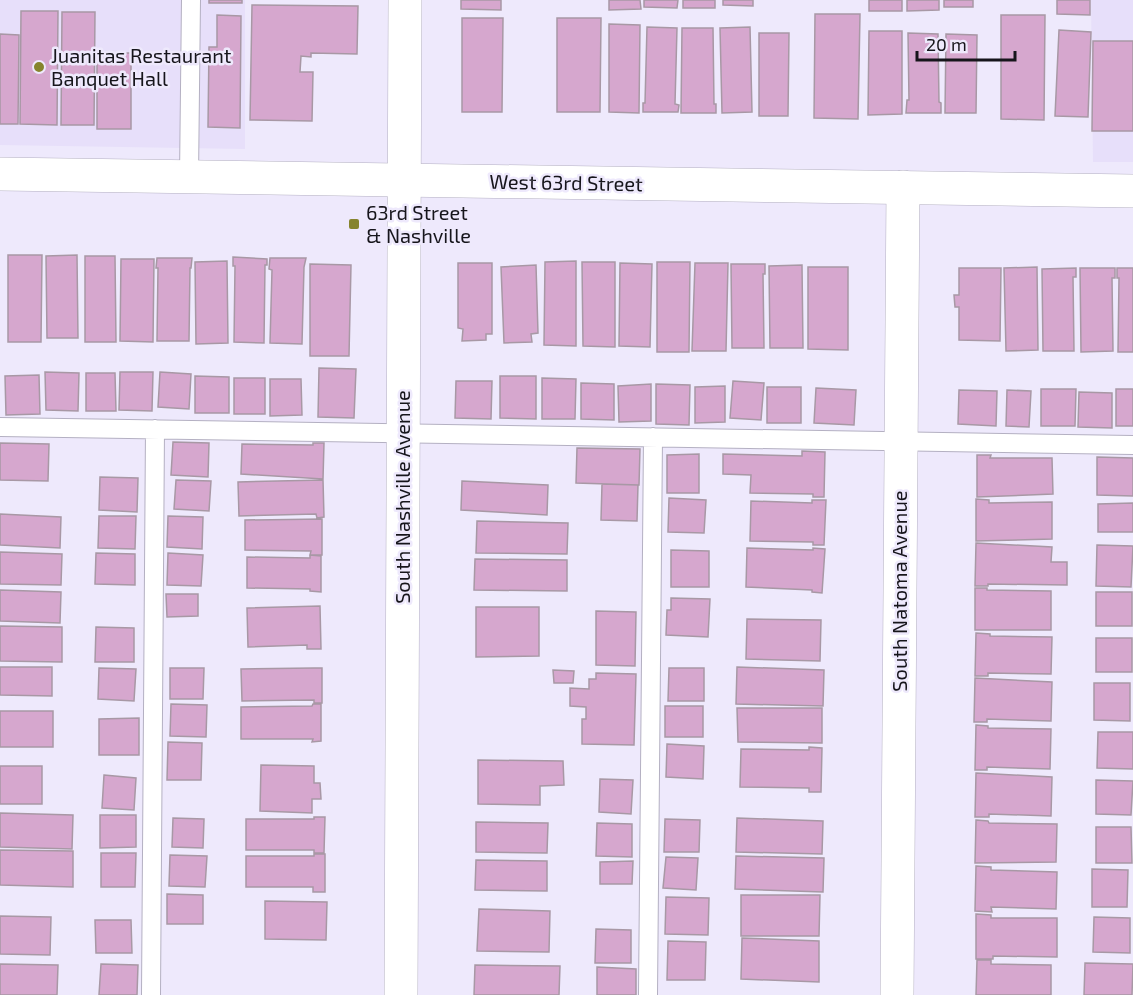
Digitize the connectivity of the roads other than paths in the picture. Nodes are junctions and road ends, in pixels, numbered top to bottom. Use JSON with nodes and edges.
{"nodes":[{"id":1,"x":191,"y":0,"type":"edge"},
{"id":2,"x":405,"y":0,"type":"edge"},
{"id":3,"x":0,"y":174,"type":"edge"},
{"id":4,"x":189,"y":177,"type":"junction"},
{"id":5,"x":404,"y":180,"type":"junction"},
{"id":6,"x":903,"y":187,"type":"junction"},
{"id":7,"x":1133,"y":191,"type":"edge"},
{"id":8,"x":0,"y":427,"type":"edge"},
{"id":9,"x":155,"y":429,"type":"junction"},
{"id":10,"x":403,"y":432,"type":"junction"},
{"id":11,"x":653,"y":437,"type":"junction"},
{"id":12,"x":901,"y":441,"type":"junction"},
{"id":13,"x":1133,"y":445,"type":"edge"},
{"id":14,"x":151,"y":995,"type":"edge"},
{"id":15,"x":401,"y":995,"type":"edge"},
{"id":16,"x":648,"y":995,"type":"edge"},
{"id":17,"x":897,"y":995,"type":"edge"}],
"edges":[{"from":1,"to":4,"type":"lane"},
{"from":2,"to":5,"type":"street","name":"South Nashville Avenue"},
{"from":3,"to":4,"type":"street","name":"West 63rd Street"},
{"from":4,"to":5,"type":"street","name":"West 63rd Street"},
{"from":5,"to":6,"type":"street","name":"West 63rd Street"},
{"from":5,"to":10,"type":"street","name":"South Nashville Avenue"},
{"from":6,"to":7,"type":"street","name":"West 63rd Street"},
{"from":6,"to":12,"type":"street","name":"South Natoma Avenue"},
{"from":8,"to":9,"type":"lane"},
{"from":9,"to":10,"type":"lane"},
{"from":9,"to":14,"type":"lane"},
{"from":10,"to":11,"type":"lane"},
{"from":10,"to":15,"type":"street","name":"South Nashville Avenue"},
{"from":11,"to":12,"type":"lane"},
{"from":11,"to":16,"type":"lane"},
{"from":12,"to":13,"type":"lane"},
{"from":12,"to":17,"type":"street","name":"South Natoma Avenue"}]}
